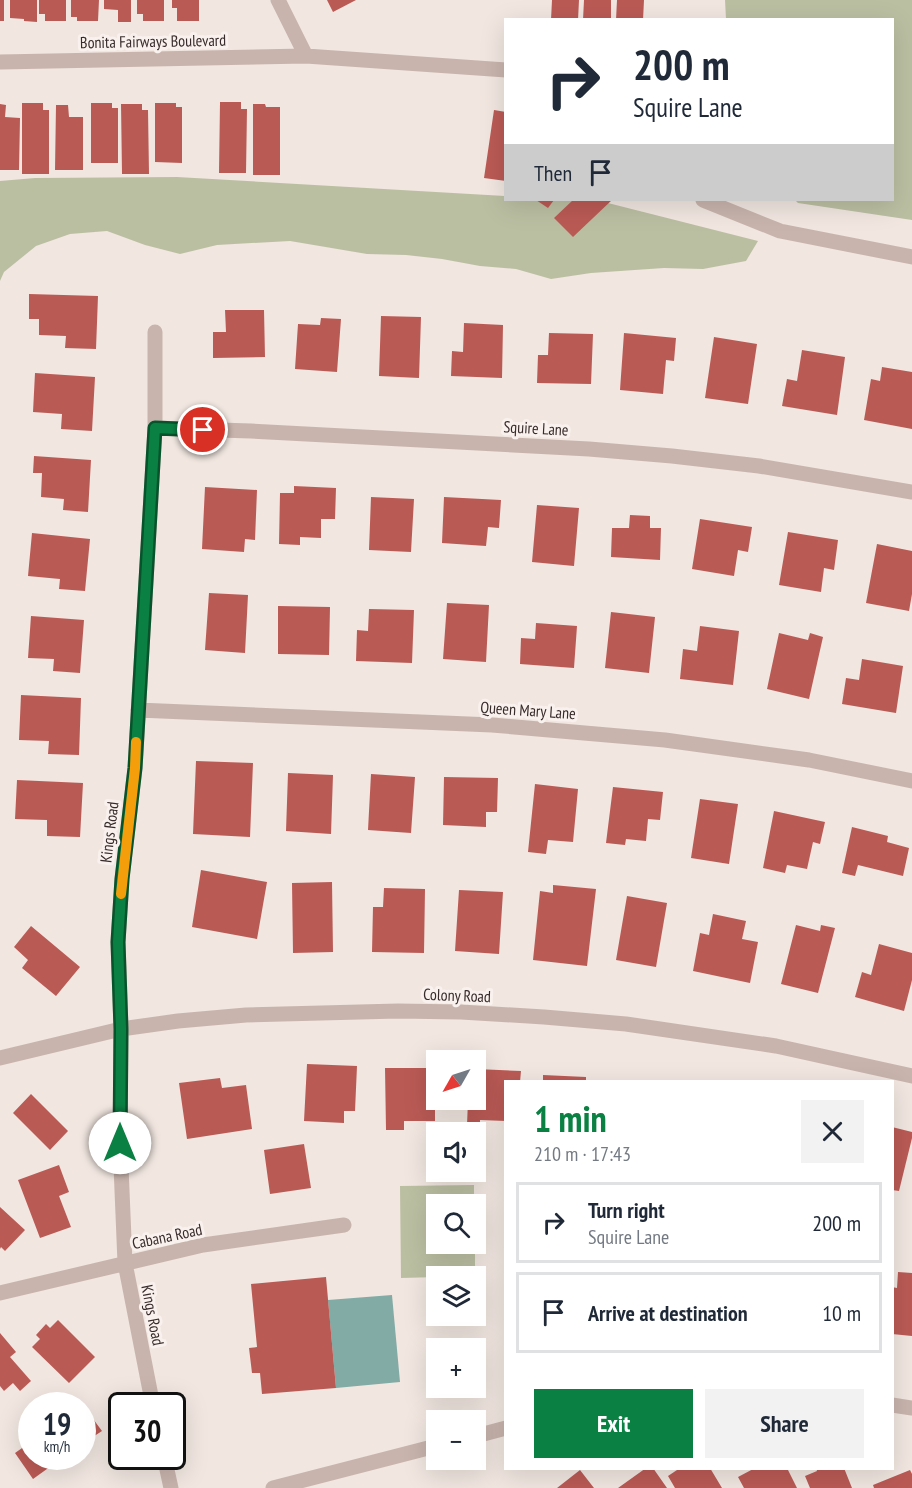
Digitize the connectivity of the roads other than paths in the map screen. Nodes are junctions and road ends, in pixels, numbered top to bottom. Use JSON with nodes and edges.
{"nodes":[{"id":1,"x":278,"y":0,"type":"edge"},
{"id":2,"x":306,"y":56,"type":"junction"},
{"id":3,"x":0,"y":62,"type":"edge"},
{"id":4,"x":504,"y":70,"type":"edge"},
{"id":5,"x":705,"y":201,"type":"edge"},
{"id":6,"x":912,"y":257,"type":"edge"},
{"id":7,"x":155,"y":332,"type":"dead end"},
{"id":8,"x":155,"y":428,"type":"junction"},
{"id":9,"x":912,"y":492,"type":"edge"},
{"id":10,"x":138,"y":710,"type":"junction"},
{"id":11,"x":912,"y":781,"type":"edge"},
{"id":12,"x":121,"y":1029,"type":"junction"},
{"id":13,"x":0,"y":1058,"type":"edge"},
{"id":14,"x":912,"y":1076,"type":"edge"},
{"id":15,"x":344,"y":1225,"type":"dead end"},
{"id":16,"x":125,"y":1263,"type":"junction"},
{"id":17,"x":0,"y":1293,"type":"edge"},
{"id":18,"x":150,"y":1392,"type":"edge"},
{"id":19,"x":894,"y":1405,"type":"edge"},
{"id":20,"x":912,"y":1408,"type":"edge"},
{"id":21,"x":504,"y":1429,"type":"edge"},
{"id":22,"x":486,"y":1433,"type":"edge"},
{"id":23,"x":426,"y":1449,"type":"edge"},
{"id":24,"x":167,"y":1470,"type":"edge"},
{"id":25,"x":171,"y":1488,"type":"edge"},
{"id":26,"x":273,"y":1488,"type":"edge"}],
"edges":[{"from":1,"to":2,"type":"street"},
{"from":2,"to":3,"type":"street","name":"Bonita Fairways Boulevard"},
{"from":2,"to":4,"type":"street","name":"Bonita Fairways Boulevard"},
{"from":5,"to":6,"type":"street"},
{"from":7,"to":8,"type":"street","name":"Kings Road"},
{"from":8,"to":9,"type":"street","name":"Squire Lane"},
{"from":8,"to":10,"type":"street","name":"Kings Road"},
{"from":10,"to":11,"type":"street","name":"Queen Mary Lane"},
{"from":10,"to":12,"type":"street","name":"Kings Road"},
{"from":12,"to":13,"type":"street","name":"Colony Road"},
{"from":12,"to":14,"type":"street","name":"Colony Road"},
{"from":12,"to":16,"type":"street","name":"Kings Road"},
{"from":15,"to":16,"type":"street","name":"Cabana Road"},
{"from":16,"to":17,"type":"street","name":"Cabana Road"},
{"from":16,"to":18,"type":"street","name":"Kings Road"},
{"from":19,"to":20,"type":"street"},
{"from":21,"to":22,"type":"street"},
{"from":23,"to":26,"type":"street"},
{"from":24,"to":25,"type":"street"}]}
